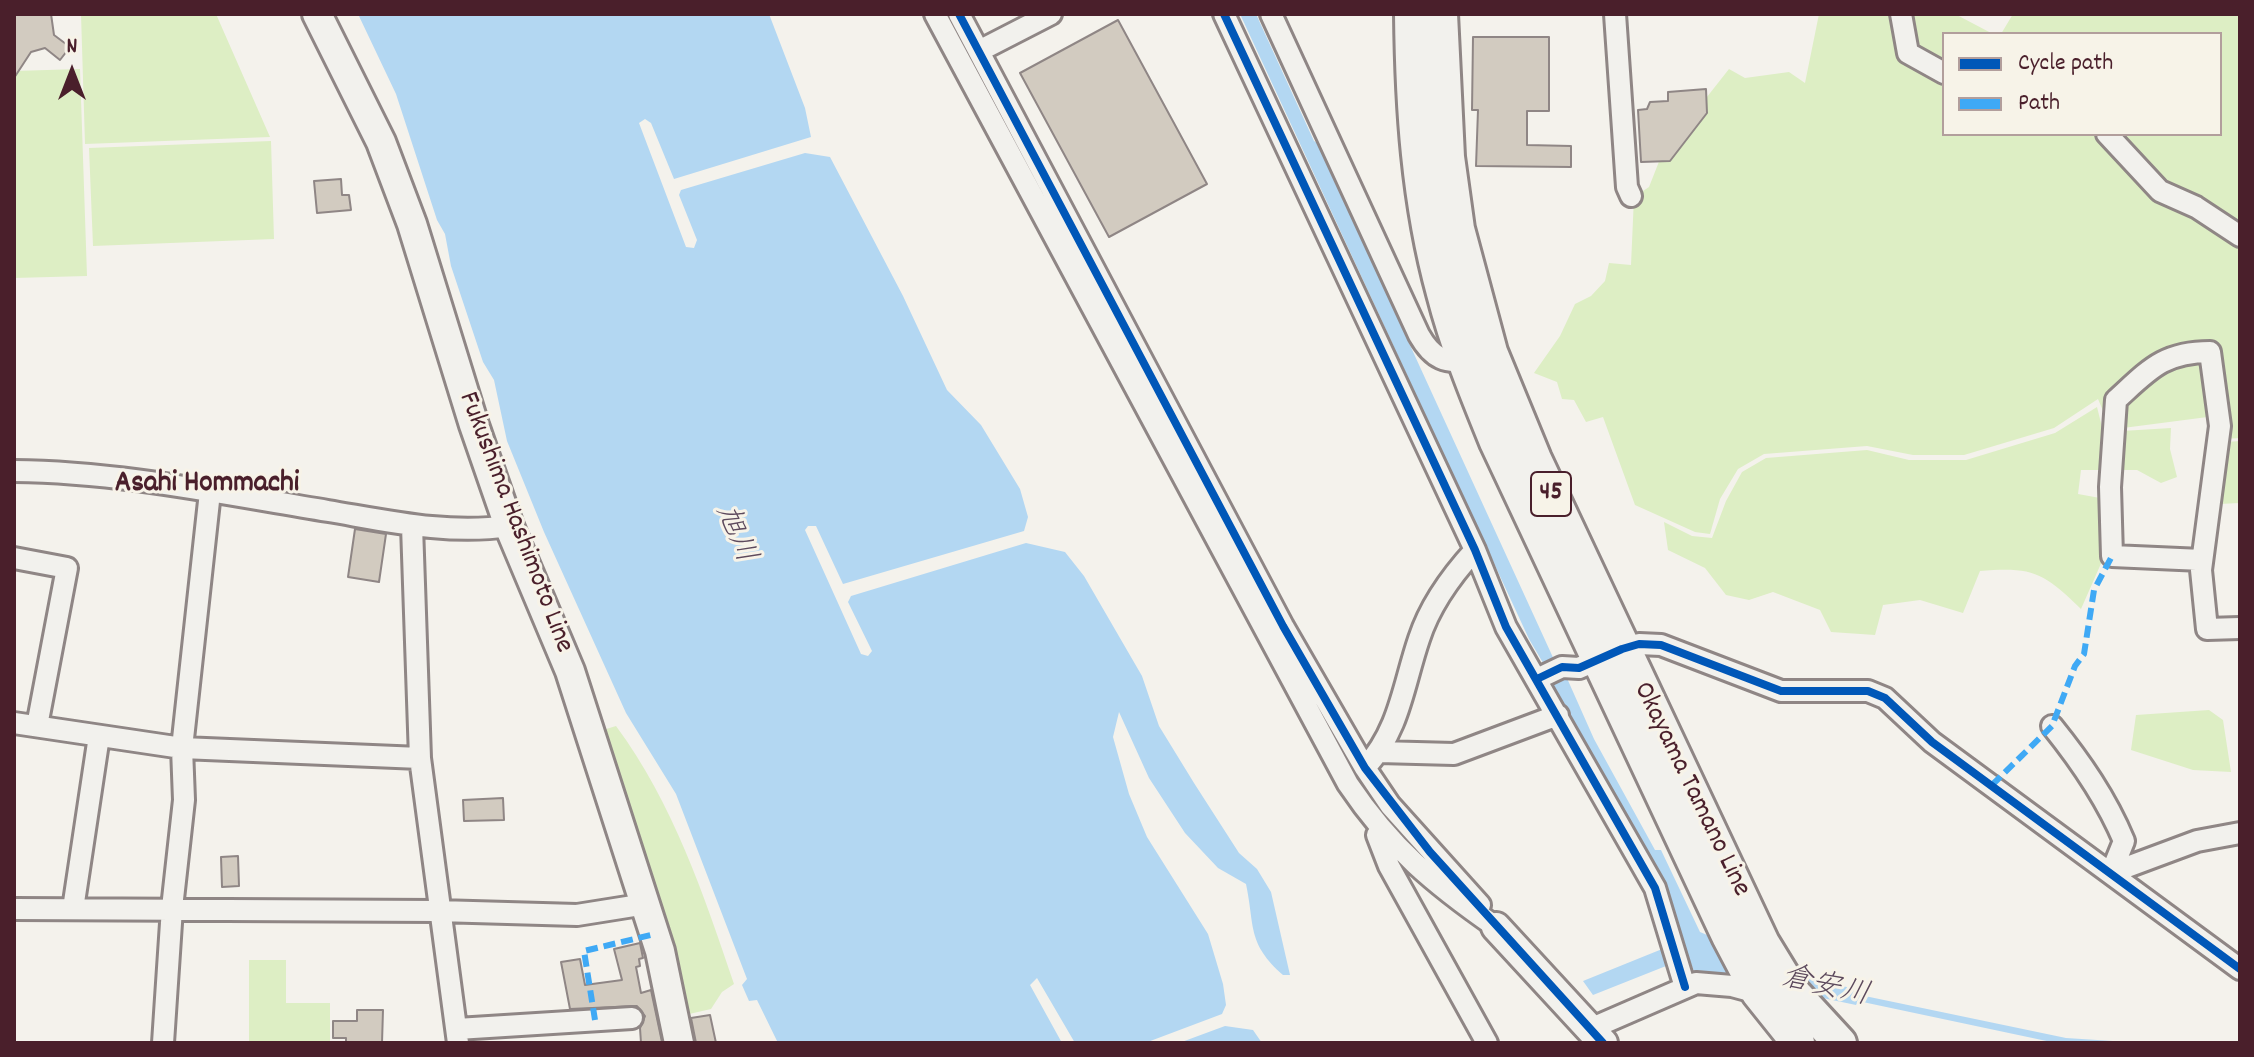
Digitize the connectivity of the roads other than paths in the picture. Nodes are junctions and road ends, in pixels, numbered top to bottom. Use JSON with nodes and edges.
{"nodes":[{"id":1,"x":317,"y":14,"type":"edge"},
{"id":2,"x":935,"y":14,"type":"edge"},
{"id":3,"x":959,"y":14,"type":"edge"},
{"id":4,"x":1051,"y":14,"type":"edge"},
{"id":5,"x":1224,"y":14,"type":"edge"},
{"id":6,"x":1271,"y":14,"type":"edge"},
{"id":7,"x":1411,"y":14,"type":"edge"},
{"id":8,"x":1441,"y":14,"type":"edge"},
{"id":9,"x":1615,"y":14,"type":"edge"},
{"id":10,"x":1901,"y":14,"type":"edge"},
{"id":11,"x":979,"y":51,"type":"junction"},
{"id":12,"x":1942,"y":72,"type":"edge"},
{"id":13,"x":2109,"y":136,"type":"edge"},
{"id":14,"x":1631,"y":196,"type":"dead end"},
{"id":15,"x":2240,"y":236,"type":"edge"},
{"id":16,"x":1478,"y":356,"type":"junction"},
{"id":17,"x":14,"y":471,"type":"edge"},
{"id":18,"x":210,"y":492,"type":"junction"},
{"id":19,"x":412,"y":526,"type":"junction"},
{"id":20,"x":509,"y":526,"type":"junction"},
{"id":21,"x":1475,"y":550,"type":"junction"},
{"id":22,"x":14,"y":558,"type":"edge"},
{"id":23,"x":2202,"y":560,"type":"junction"},
{"id":24,"x":2240,"y":628,"type":"edge"},
{"id":25,"x":1610,"y":654,"type":"junction"},
{"id":26,"x":1548,"y":674,"type":"junction"},
{"id":27,"x":1558,"y":715,"type":"junction"},
{"id":28,"x":14,"y":723,"type":"edge"},
{"id":29,"x":37,"y":726,"type":"junction"},
{"id":30,"x":2052,"y":726,"type":"dead end"},
{"id":31,"x":99,"y":736,"type":"junction"},
{"id":32,"x":182,"y":748,"type":"junction"},
{"id":33,"x":1379,"y":752,"type":"junction"},
{"id":34,"x":420,"y":758,"type":"junction"},
{"id":35,"x":1365,"y":768,"type":"junction"},
{"id":36,"x":1369,"y":816,"type":"junction"},
{"id":37,"x":2240,"y":833,"type":"edge"},
{"id":38,"x":2111,"y":873,"type":"junction"},
{"id":39,"x":646,"y":904,"type":"junction"},
{"id":40,"x":172,"y":908,"type":"junction"},
{"id":41,"x":14,"y":909,"type":"edge"},
{"id":42,"x":73,"y":909,"type":"junction"},
{"id":43,"x":438,"y":911,"type":"junction"},
{"id":44,"x":1496,"y":927,"type":"junction"},
{"id":45,"x":2240,"y":969,"type":"edge"},
{"id":46,"x":1683,"y":977,"type":"junction"},
{"id":47,"x":1755,"y":988,"type":"junction"},
{"id":48,"x":632,"y":1018,"type":"dead end"},
{"id":49,"x":458,"y":1036,"type":"edge"},
{"id":50,"x":1596,"y":1036,"type":"edge"},
{"id":51,"x":163,"y":1043,"type":"edge"},
{"id":52,"x":679,"y":1043,"type":"edge"},
{"id":53,"x":1487,"y":1043,"type":"edge"},
{"id":54,"x":1798,"y":1043,"type":"edge"},
{"id":55,"x":1840,"y":1043,"type":"edge"}],
"edges":[{"from":1,"to":20,"type":"main road","name":"Fukushima Hashimoto Line"},
{"from":2,"to":36,"type":"street"},
{"from":3,"to":11,"type":"street"},
{"from":4,"to":11,"type":"street"},
{"from":5,"to":21,"type":"street"},
{"from":6,"to":16,"type":"street"},
{"from":7,"to":16,"type":"main road","name":"Okayama Tamano Line","number":"45"},
{"from":8,"to":16,"type":"main road","name":"Okayama Tamano Line","number":"45"},
{"from":9,"to":14,"type":"street"},
{"from":10,"to":12,"type":"street"},
{"from":11,"to":35,"type":"street"},
{"from":13,"to":15,"type":"street"},
{"from":16,"to":25,"type":"main road","name":"Okayama Tamano Line","number":"45"},
{"from":17,"to":18,"type":"street"},
{"from":18,"to":19,"type":"street"},
{"from":18,"to":32,"type":"street"},
{"from":19,"to":20,"type":"street"},
{"from":19,"to":34,"type":"street"},
{"from":20,"to":39,"type":"main road","name":"Fukushima Hashimoto Line"},
{"from":21,"to":26,"type":"street"},
{"from":21,"to":33,"type":"street"},
{"from":22,"to":29,"type":"street"},
{"from":23,"to":23,"type":"street"},
{"from":23,"to":24,"type":"street"},
{"from":25,"to":26,"type":"street"},
{"from":25,"to":38,"type":"street"},
{"from":25,"to":47,"type":"main road","name":"Okayama Tamano Line","number":"45"},
{"from":25,"to":55,"type":"main road","name":"Okayama Tamano Line","number":"45"},
{"from":26,"to":27,"type":"street"},
{"from":27,"to":33,"type":"street"},
{"from":27,"to":46,"type":"street"},
{"from":28,"to":29,"type":"street"},
{"from":29,"to":31,"type":"street"},
{"from":30,"to":38,"type":"street"},
{"from":31,"to":32,"type":"street"},
{"from":31,"to":42,"type":"street"},
{"from":32,"to":34,"type":"street"},
{"from":32,"to":40,"type":"street"},
{"from":33,"to":35,"type":"street"},
{"from":34,"to":43,"type":"street"},
{"from":35,"to":44,"type":"street"},
{"from":36,"to":44,"type":"street"},
{"from":36,"to":53,"type":"street"},
{"from":37,"to":38,"type":"street"},
{"from":38,"to":45,"type":"street"},
{"from":39,"to":43,"type":"street"},
{"from":39,"to":52,"type":"main road","name":"Fukushima Hashimoto Line"},
{"from":40,"to":42,"type":"street"},
{"from":40,"to":43,"type":"street"},
{"from":40,"to":51,"type":"street"},
{"from":41,"to":42,"type":"street"},
{"from":43,"to":49,"type":"street"},
{"from":44,"to":50,"type":"main road"},
{"from":46,"to":47,"type":"street"},
{"from":46,"to":50,"type":"street"},
{"from":47,"to":54,"type":"main road","name":"Okayama Tamano Line","number":"45"},
{"from":48,"to":49,"type":"street"}]}
